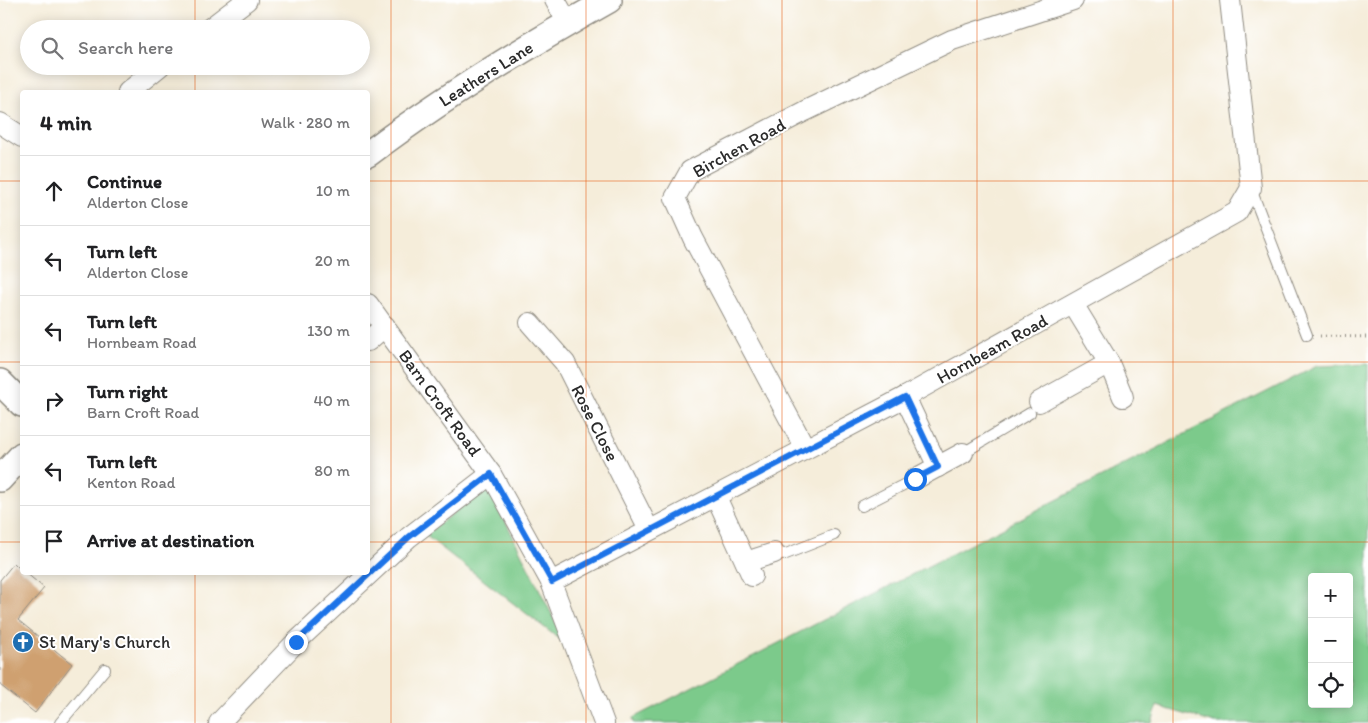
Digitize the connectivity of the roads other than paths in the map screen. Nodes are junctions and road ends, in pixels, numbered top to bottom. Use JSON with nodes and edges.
{"nodes":[{"id":1,"x":247,"y":0,"type":"edge"},
{"id":2,"x":555,"y":0,"type":"edge"},
{"id":3,"x":608,"y":0,"type":"edge"},
{"id":4,"x":1073,"y":0,"type":"edge"},
{"id":5,"x":1230,"y":0,"type":"edge"},
{"id":6,"x":221,"y":20,"type":"edge"},
{"id":7,"x":568,"y":23,"type":"junction"},
{"id":8,"x":149,"y":75,"type":"edge"},
{"id":9,"x":130,"y":90,"type":"edge"},
{"id":10,"x":0,"y":123,"type":"edge"},
{"id":11,"x":20,"y":136,"type":"edge"},
{"id":12,"x":370,"y":153,"type":"edge"},
{"id":13,"x":1251,"y":188,"type":"junction"},
{"id":14,"x":1073,"y":304,"type":"junction"},
{"id":15,"x":370,"y":307,"type":"edge"},
{"id":16,"x":530,"y":323,"type":"dead end"},
{"id":17,"x":385,"y":326,"type":"junction"},
{"id":18,"x":1307,"y":335,"type":"road end"},
{"id":19,"x":370,"y":339,"type":"edge"},
{"id":20,"x":1109,"y":364,"type":"junction"},
{"id":21,"x":0,"y":382,"type":"edge"},
{"id":22,"x":905,"y":397,"type":"junction"},
{"id":23,"x":1123,"y":397,"type":"dead end"},
{"id":24,"x":20,"y":402,"type":"edge"},
{"id":25,"x":1034,"y":408,"type":"joint"},
{"id":26,"x":806,"y":448,"type":"junction"},
{"id":27,"x":963,"y":453,"type":"joint"},
{"id":28,"x":20,"y":457,"type":"edge"},
{"id":29,"x":938,"y":467,"type":"junction"},
{"id":30,"x":491,"y":474,"type":"junction"},
{"id":31,"x":0,"y":479,"type":"edge"},
{"id":32,"x":915,"y":479,"type":"joint"},
{"id":33,"x":716,"y":497,"type":"junction"},
{"id":34,"x":862,"y":506,"type":"dead end"},
{"id":35,"x":649,"y":530,"type":"junction"},
{"id":36,"x":834,"y":535,"type":"dead end"},
{"id":37,"x":774,"y":553,"type":"joint"},
{"id":38,"x":370,"y":574,"type":"edge"},
{"id":39,"x":368,"y":575,"type":"edge"},
{"id":40,"x":552,"y":582,"type":"junction"},
{"id":41,"x":104,"y":668,"type":"dead end"},
{"id":42,"x":60,"y":723,"type":"edge"},
{"id":43,"x":219,"y":723,"type":"edge"},
{"id":44,"x":604,"y":723,"type":"edge"}],
"edges":[{"from":1,"to":6,"type":"street"},
{"from":2,"to":7,"type":"street"},
{"from":3,"to":7,"type":"street","name":"Leathers Lane"},
{"from":4,"to":26,"type":"street","name":"Birchen Road"},
{"from":5,"to":13,"type":"street"},
{"from":7,"to":12,"type":"street","name":"Leathers Lane"},
{"from":8,"to":9,"type":"street"},
{"from":10,"to":11,"type":"street"},
{"from":13,"to":14,"type":"street","name":"Hornbeam Road"},
{"from":13,"to":18,"type":"lane"},
{"from":14,"to":20,"type":"street"},
{"from":14,"to":22,"type":"street","name":"Hornbeam Road"},
{"from":15,"to":17,"type":"street","name":"Barn Croft Road"},
{"from":16,"to":35,"type":"street","name":"Rose Close"},
{"from":17,"to":19,"type":"street"},
{"from":17,"to":30,"type":"street","name":"Barn Croft Road"},
{"from":20,"to":23,"type":"street"},
{"from":20,"to":25,"type":"street"},
{"from":21,"to":24,"type":"street"},
{"from":22,"to":26,"type":"street","name":"Hornbeam Road"},
{"from":22,"to":29,"type":"street"},
{"from":25,"to":27,"type":"lane"},
{"from":26,"to":33,"type":"street","name":"Hornbeam Road"},
{"from":27,"to":29,"type":"street"},
{"from":28,"to":31,"type":"street"},
{"from":29,"to":32,"type":"street"},
{"from":30,"to":38,"type":"street"},
{"from":30,"to":40,"type":"street","name":"Barn Croft Road"},
{"from":32,"to":34,"type":"lane"},
{"from":33,"to":35,"type":"street","name":"Hornbeam Road"},
{"from":33,"to":37,"type":"street"},
{"from":35,"to":40,"type":"street","name":"Hornbeam Road"},
{"from":36,"to":37,"type":"lane"},
{"from":39,"to":43,"type":"street"},
{"from":40,"to":44,"type":"street","name":"Barn Croft Road"},
{"from":41,"to":42,"type":"lane"}]}
